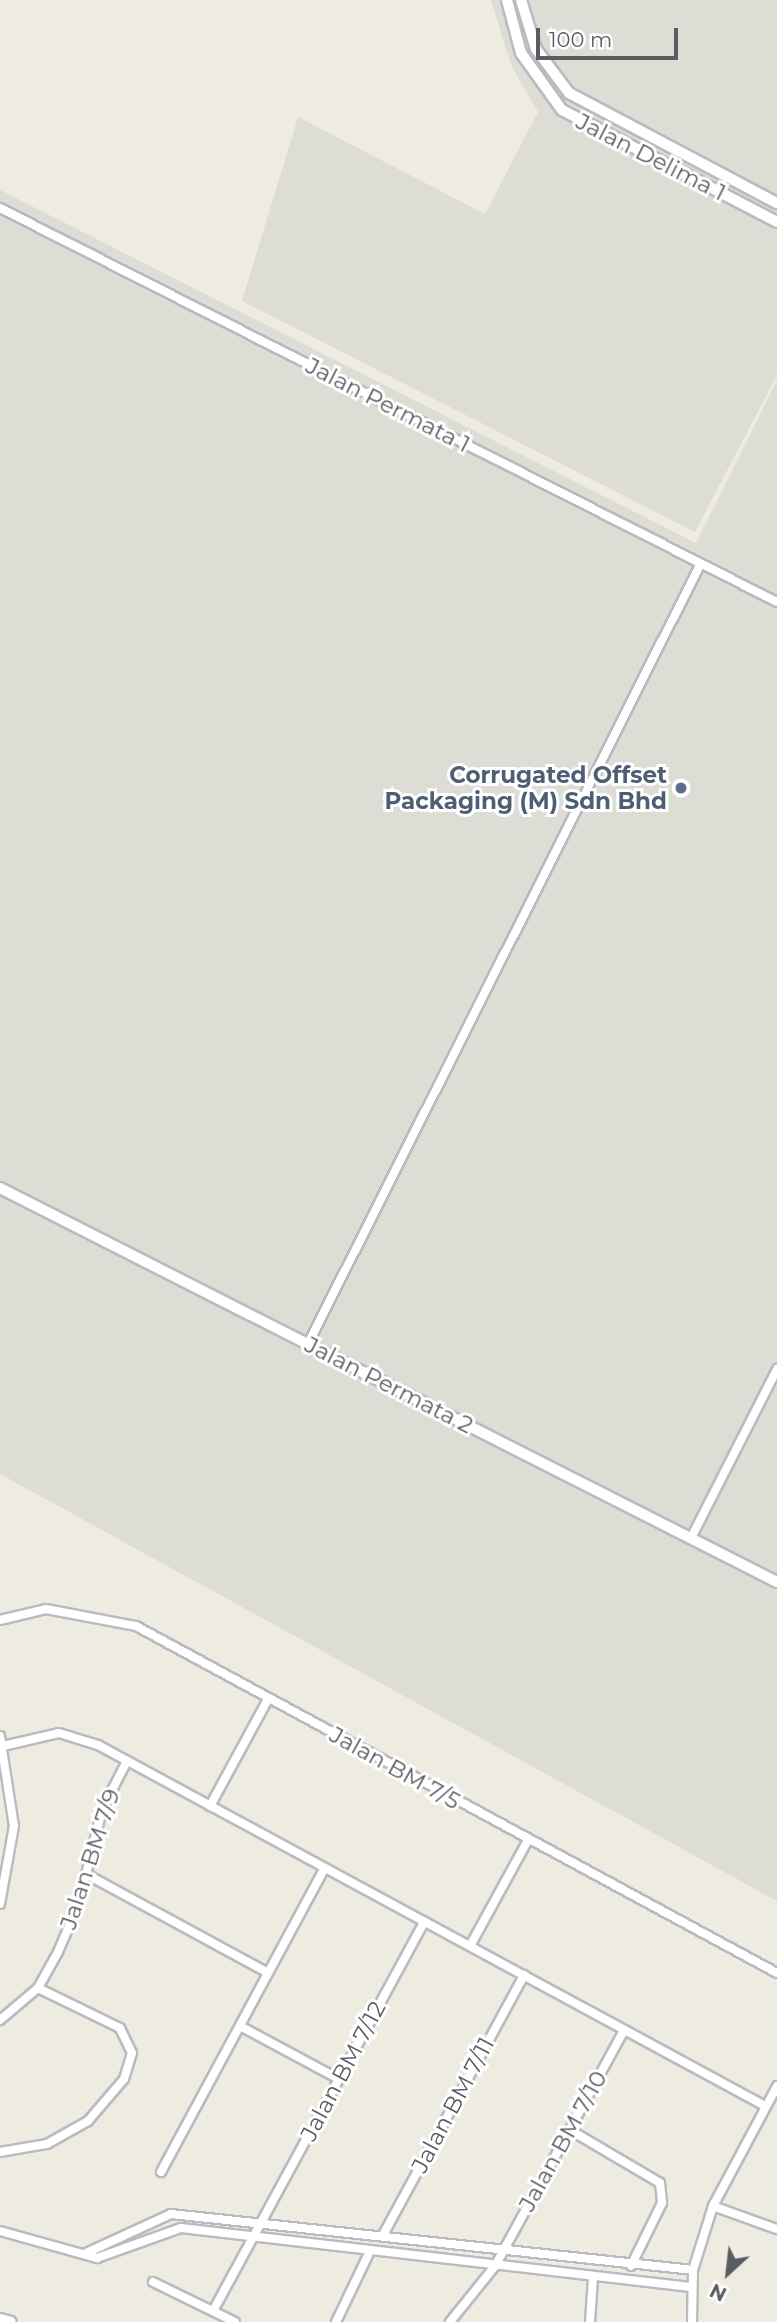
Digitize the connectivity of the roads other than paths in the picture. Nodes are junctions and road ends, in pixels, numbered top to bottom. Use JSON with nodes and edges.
{"nodes":[{"id":1,"x":507,"y":0,"type":"edge"},
{"id":2,"x":522,"y":0,"type":"edge"},
{"id":3,"x":777,"y":202,"type":"edge"},
{"id":4,"x":0,"y":208,"type":"edge"},
{"id":5,"x":777,"y":222,"type":"edge"},
{"id":6,"x":701,"y":563,"type":"junction"},
{"id":7,"x":777,"y":602,"type":"edge"},
{"id":8,"x":0,"y":1188,"type":"edge"},
{"id":9,"x":307,"y":1344,"type":"junction"},
{"id":10,"x":777,"y":1369,"type":"edge"},
{"id":11,"x":691,"y":1538,"type":"junction"},
{"id":12,"x":777,"y":1582,"type":"edge"},
{"id":13,"x":0,"y":1620,"type":"edge"},
{"id":14,"x":268,"y":1699,"type":"junction"},
{"id":15,"x":0,"y":1736,"type":"edge"},
{"id":16,"x":3,"y":1746,"type":"junction"},
{"id":17,"x":127,"y":1760,"type":"junction"},
{"id":18,"x":210,"y":1806,"type":"junction"},
{"id":19,"x":528,"y":1840,"type":"junction"},
{"id":20,"x":325,"y":1868,"type":"junction"},
{"id":21,"x":86,"y":1874,"type":"junction"},
{"id":22,"x":0,"y":1904,"type":"edge"},
{"id":23,"x":424,"y":1922,"type":"junction"},
{"id":24,"x":470,"y":1946,"type":"junction"},
{"id":25,"x":268,"y":1973,"type":"junction"},
{"id":26,"x":777,"y":1973,"type":"edge"},
{"id":27,"x":524,"y":1975,"type":"junction"},
{"id":28,"x":38,"y":1988,"type":"junction"},
{"id":29,"x":0,"y":2020,"type":"edge"},
{"id":30,"x":240,"y":2026,"type":"junction"},
{"id":31,"x":624,"y":2030,"type":"junction"},
{"id":32,"x":339,"y":2079,"type":"junction"},
{"id":33,"x":777,"y":2086,"type":"edge"},
{"id":34,"x":765,"y":2106,"type":"junction"},
{"id":35,"x":570,"y":2130,"type":"junction"},
{"id":36,"x":0,"y":2152,"type":"edge"},
{"id":37,"x":160,"y":2172,"type":"dead end"},
{"id":38,"x":713,"y":2206,"type":"junction"},
{"id":39,"x":262,"y":2221,"type":"junction"},
{"id":40,"x":777,"y":2229,"type":"edge"},
{"id":41,"x":0,"y":2231,"type":"edge"},
{"id":42,"x":383,"y":2235,"type":"junction"},
{"id":43,"x":253,"y":2237,"type":"junction"},
{"id":44,"x":370,"y":2251,"type":"junction"},
{"id":45,"x":502,"y":2251,"type":"junction"},
{"id":46,"x":84,"y":2254,"type":"junction"},
{"id":47,"x":495,"y":2266,"type":"junction"},
{"id":48,"x":631,"y":2266,"type":"junction"},
{"id":49,"x":692,"y":2270,"type":"junction"},
{"id":50,"x":593,"y":2278,"type":"junction"},
{"id":51,"x":153,"y":2282,"type":"dead end"},
{"id":52,"x":691,"y":2287,"type":"junction"},
{"id":53,"x":213,"y":2311,"type":"junction"},
{"id":54,"x":0,"y":2319,"type":"edge"},
{"id":55,"x":11,"y":2322,"type":"edge"},
{"id":56,"x":235,"y":2322,"type":"edge"},
{"id":57,"x":336,"y":2322,"type":"edge"},
{"id":58,"x":450,"y":2322,"type":"edge"},
{"id":59,"x":590,"y":2322,"type":"edge"},
{"id":60,"x":692,"y":2322,"type":"edge"}],
"edges":[{"from":1,"to":5,"type":"street","name":"Jalan Delima 1"},
{"from":2,"to":3,"type":"street","name":"Jalan Delima 1"},
{"from":4,"to":6,"type":"street","name":"Jalan Permata 1"},
{"from":6,"to":7,"type":"street","name":"Jalan Permata 1"},
{"from":6,"to":9,"type":"street"},
{"from":8,"to":9,"type":"street","name":"Jalan Permata 2"},
{"from":9,"to":11,"type":"street","name":"Jalan Permata 2"},
{"from":10,"to":11,"type":"street"},
{"from":11,"to":12,"type":"street","name":"Jalan Permata 2"},
{"from":13,"to":14,"type":"street","name":"Jalan BM 7/5"},
{"from":14,"to":18,"type":"street"},
{"from":14,"to":19,"type":"street","name":"Jalan BM 7/5"},
{"from":15,"to":16,"type":"street"},
{"from":16,"to":17,"type":"street"},
{"from":16,"to":22,"type":"street"},
{"from":17,"to":18,"type":"street"},
{"from":17,"to":21,"type":"street","name":"Jalan BM 7/9"},
{"from":18,"to":20,"type":"street"},
{"from":19,"to":24,"type":"street"},
{"from":19,"to":26,"type":"street","name":"Jalan BM 7/5"},
{"from":20,"to":23,"type":"street"},
{"from":20,"to":25,"type":"street"},
{"from":21,"to":25,"type":"street"},
{"from":21,"to":28,"type":"street","name":"Jalan BM 7/9"},
{"from":23,"to":24,"type":"street"},
{"from":23,"to":32,"type":"street","name":"Jalan BM 7/12"},
{"from":24,"to":27,"type":"street"},
{"from":25,"to":30,"type":"street"},
{"from":27,"to":31,"type":"street"},
{"from":27,"to":42,"type":"street","name":"Jalan BM 7/11"},
{"from":28,"to":29,"type":"street","name":"Jalan BM 7/9"},
{"from":28,"to":36,"type":"street"},
{"from":30,"to":32,"type":"street"},
{"from":30,"to":37,"type":"street"},
{"from":31,"to":34,"type":"street"},
{"from":31,"to":35,"type":"street","name":"Jalan BM 7/10"},
{"from":32,"to":39,"type":"street","name":"Jalan BM 7/12"},
{"from":33,"to":34,"type":"street"},
{"from":34,"to":38,"type":"street"},
{"from":35,"to":45,"type":"street","name":"Jalan BM 7/10"},
{"from":35,"to":48,"type":"street"},
{"from":38,"to":40,"type":"street"},
{"from":38,"to":49,"type":"street"},
{"from":39,"to":42,"type":"street"},
{"from":39,"to":43,"type":"street","name":"Jalan BM 7/12"},
{"from":39,"to":46,"type":"street"},
{"from":41,"to":46,"type":"street"},
{"from":42,"to":45,"type":"street"},
{"from":43,"to":44,"type":"street"},
{"from":43,"to":46,"type":"street"},
{"from":43,"to":53,"type":"street","name":"Jalan BM 7/12"},
{"from":44,"to":47,"type":"street"},
{"from":44,"to":57,"type":"street"},
{"from":45,"to":47,"type":"street","name":"Jalan BM 7/10"},
{"from":45,"to":48,"type":"street"},
{"from":47,"to":50,"type":"street"},
{"from":47,"to":58,"type":"street","name":"Jalan BM 7/10"},
{"from":48,"to":49,"type":"street"},
{"from":49,"to":52,"type":"street"},
{"from":50,"to":52,"type":"street"},
{"from":50,"to":59,"type":"street"},
{"from":51,"to":53,"type":"street"},
{"from":52,"to":60,"type":"street"},
{"from":53,"to":56,"type":"street"},
{"from":54,"to":55,"type":"main road"}]}
